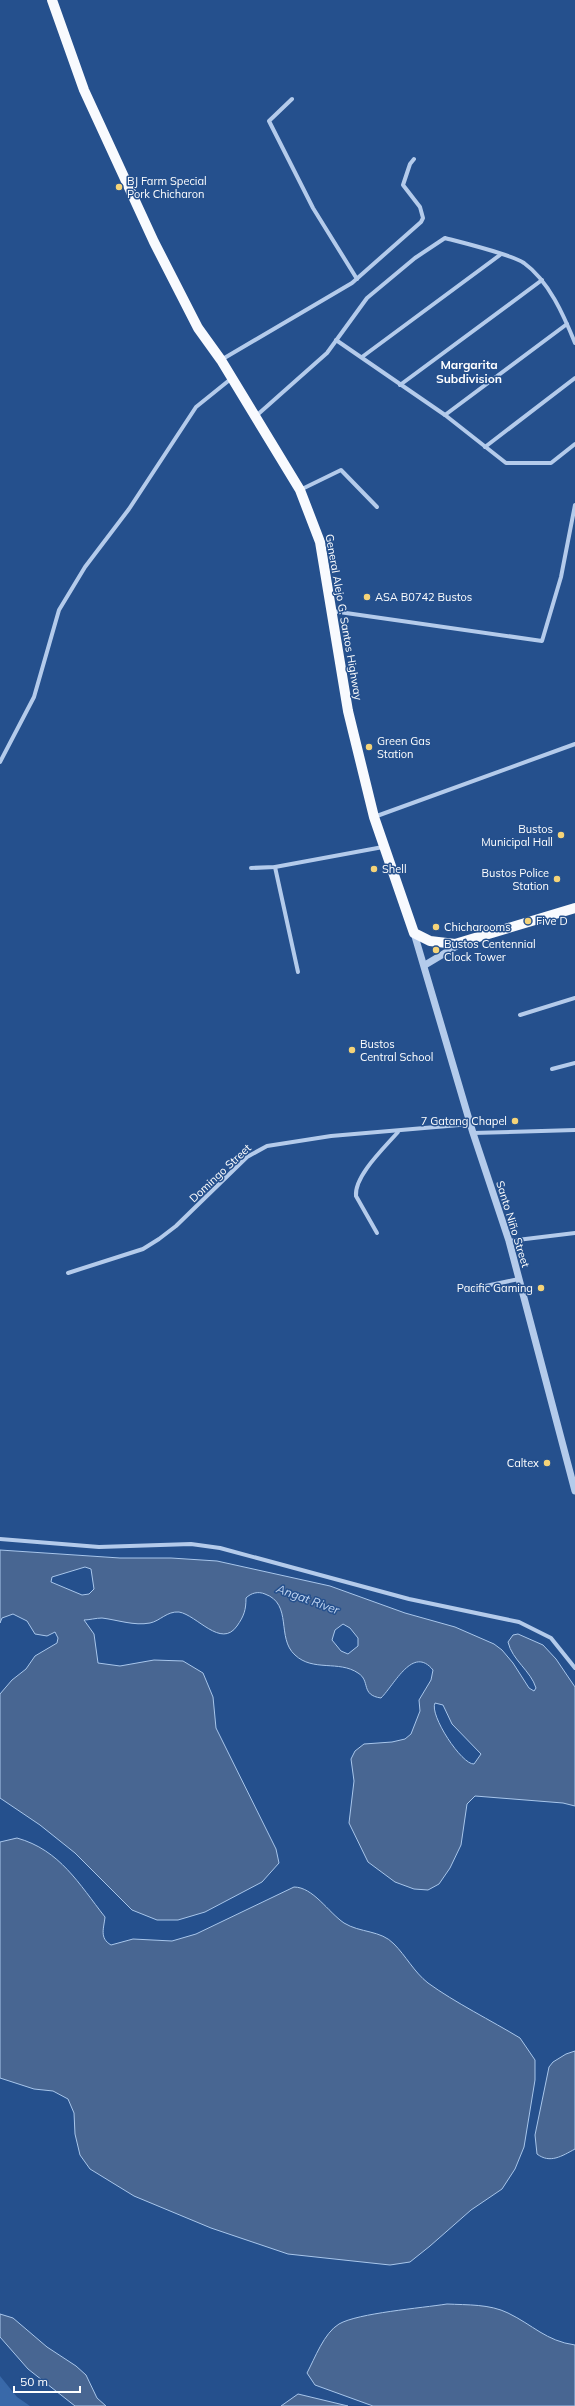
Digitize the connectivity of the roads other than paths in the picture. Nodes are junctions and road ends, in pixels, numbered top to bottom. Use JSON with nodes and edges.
{"nodes":[{"id":1,"x":52,"y":0,"type":"edge"},
{"id":2,"x":292,"y":99,"type":"dead end"},
{"id":3,"x":414,"y":159,"type":"dead end"},
{"id":4,"x":500,"y":255,"type":"junction"},
{"id":5,"x":357,"y":279,"type":"junction"},
{"id":6,"x":542,"y":280,"type":"junction"},
{"id":7,"x":567,"y":324,"type":"junction"},
{"id":8,"x":336,"y":340,"type":"junction"},
{"id":9,"x":575,"y":343,"type":"edge"},
{"id":10,"x":362,"y":357,"type":"junction"},
{"id":11,"x":221,"y":360,"type":"junction"},
{"id":12,"x":232,"y":378,"type":"junction"},
{"id":13,"x":575,"y":378,"type":"edge"},
{"id":14,"x":400,"y":385,"type":"junction"},
{"id":15,"x":445,"y":415,"type":"junction"},
{"id":16,"x":256,"y":416,"type":"junction"},
{"id":17,"x":575,"y":444,"type":"edge"},
{"id":18,"x":485,"y":447,"type":"junction"},
{"id":19,"x":300,"y":490,"type":"junction"},
{"id":20,"x":575,"y":505,"type":"edge"},
{"id":21,"x":377,"y":507,"type":"dead end"},
{"id":22,"x":332,"y":611,"type":"junction"},
{"id":23,"x":575,"y":744,"type":"edge"},
{"id":24,"x":0,"y":762,"type":"edge"},
{"id":25,"x":374,"y":817,"type":"junction"},
{"id":26,"x":384,"y":847,"type":"junction"},
{"id":27,"x":275,"y":867,"type":"junction"},
{"id":28,"x":252,"y":868,"type":"dead end"},
{"id":29,"x":575,"y":908,"type":"edge"},
{"id":30,"x":414,"y":933,"type":"junction"},
{"id":31,"x":464,"y":942,"type":"junction"},
{"id":32,"x":425,"y":965,"type":"junction"},
{"id":33,"x":298,"y":972,"type":"dead end"},
{"id":34,"x":575,"y":998,"type":"edge"},
{"id":35,"x":520,"y":1014,"type":"dead end"},
{"id":36,"x":575,"y":1063,"type":"edge"},
{"id":37,"x":552,"y":1069,"type":"dead end"},
{"id":38,"x":471,"y":1124,"type":"junction"},
{"id":39,"x":575,"y":1130,"type":"edge"},
{"id":40,"x":398,"y":1132,"type":"junction"},
{"id":41,"x":473,"y":1133,"type":"junction"},
{"id":42,"x":377,"y":1233,"type":"dead end"},
{"id":43,"x":575,"y":1233,"type":"edge"},
{"id":44,"x":509,"y":1241,"type":"junction"},
{"id":45,"x":68,"y":1273,"type":"dead end"},
{"id":46,"x":519,"y":1279,"type":"junction"},
{"id":47,"x":467,"y":1290,"type":"dead end"},
{"id":48,"x":575,"y":1491,"type":"edge"},
{"id":49,"x":0,"y":1539,"type":"edge"},
{"id":50,"x":575,"y":1668,"type":"edge"}],
"edges":[{"from":1,"to":11,"type":"main road","name":"General Alejo G. Santos Highway"},
{"from":2,"to":5,"type":"street"},
{"from":3,"to":5,"type":"street"},
{"from":4,"to":6,"type":"street"},
{"from":4,"to":8,"type":"street"},
{"from":4,"to":10,"type":"street"},
{"from":5,"to":11,"type":"street"},
{"from":6,"to":7,"type":"street"},
{"from":6,"to":14,"type":"street"},
{"from":7,"to":9,"type":"street"},
{"from":7,"to":15,"type":"street"},
{"from":8,"to":10,"type":"street"},
{"from":8,"to":16,"type":"street"},
{"from":10,"to":14,"type":"street"},
{"from":11,"to":12,"type":"main road","name":"General Alejo G. Santos Highway"},
{"from":12,"to":16,"type":"main road","name":"General Alejo G. Santos Highway"},
{"from":12,"to":24,"type":"street"},
{"from":13,"to":18,"type":"street"},
{"from":14,"to":15,"type":"street"},
{"from":15,"to":18,"type":"street"},
{"from":16,"to":19,"type":"main road","name":"General Alejo G. Santos Highway"},
{"from":17,"to":18,"type":"street"},
{"from":19,"to":21,"type":"street"},
{"from":19,"to":22,"type":"main road","name":"General Alejo G. Santos Highway"},
{"from":20,"to":22,"type":"street"},
{"from":22,"to":25,"type":"main road","name":"General Alejo G. Santos Highway"},
{"from":23,"to":25,"type":"street"},
{"from":25,"to":26,"type":"main road","name":"General Alejo G. Santos Highway"},
{"from":26,"to":27,"type":"street"},
{"from":26,"to":30,"type":"main road","name":"General Alejo G. Santos Highway"},
{"from":27,"to":28,"type":"street"},
{"from":27,"to":33,"type":"street"},
{"from":29,"to":31,"type":"main road"},
{"from":30,"to":31,"type":"main road"},
{"from":30,"to":32,"type":"street","name":"Santo Niño Street"},
{"from":31,"to":32,"type":"street"},
{"from":32,"to":38,"type":"street","name":"Santo Niño Street"},
{"from":34,"to":35,"type":"street"},
{"from":36,"to":37,"type":"street"},
{"from":38,"to":40,"type":"street","name":"Domingo Street"},
{"from":38,"to":41,"type":"street","name":"Santo Niño Street"},
{"from":39,"to":41,"type":"street"},
{"from":40,"to":42,"type":"street"},
{"from":40,"to":45,"type":"street","name":"Domingo Street"},
{"from":41,"to":44,"type":"street","name":"Santo Niño Street"},
{"from":43,"to":44,"type":"street"},
{"from":44,"to":46,"type":"street","name":"Santo Niño Street"},
{"from":46,"to":47,"type":"street"},
{"from":46,"to":48,"type":"street","name":"Santo Niño Street"},
{"from":49,"to":50,"type":"street"}]}
